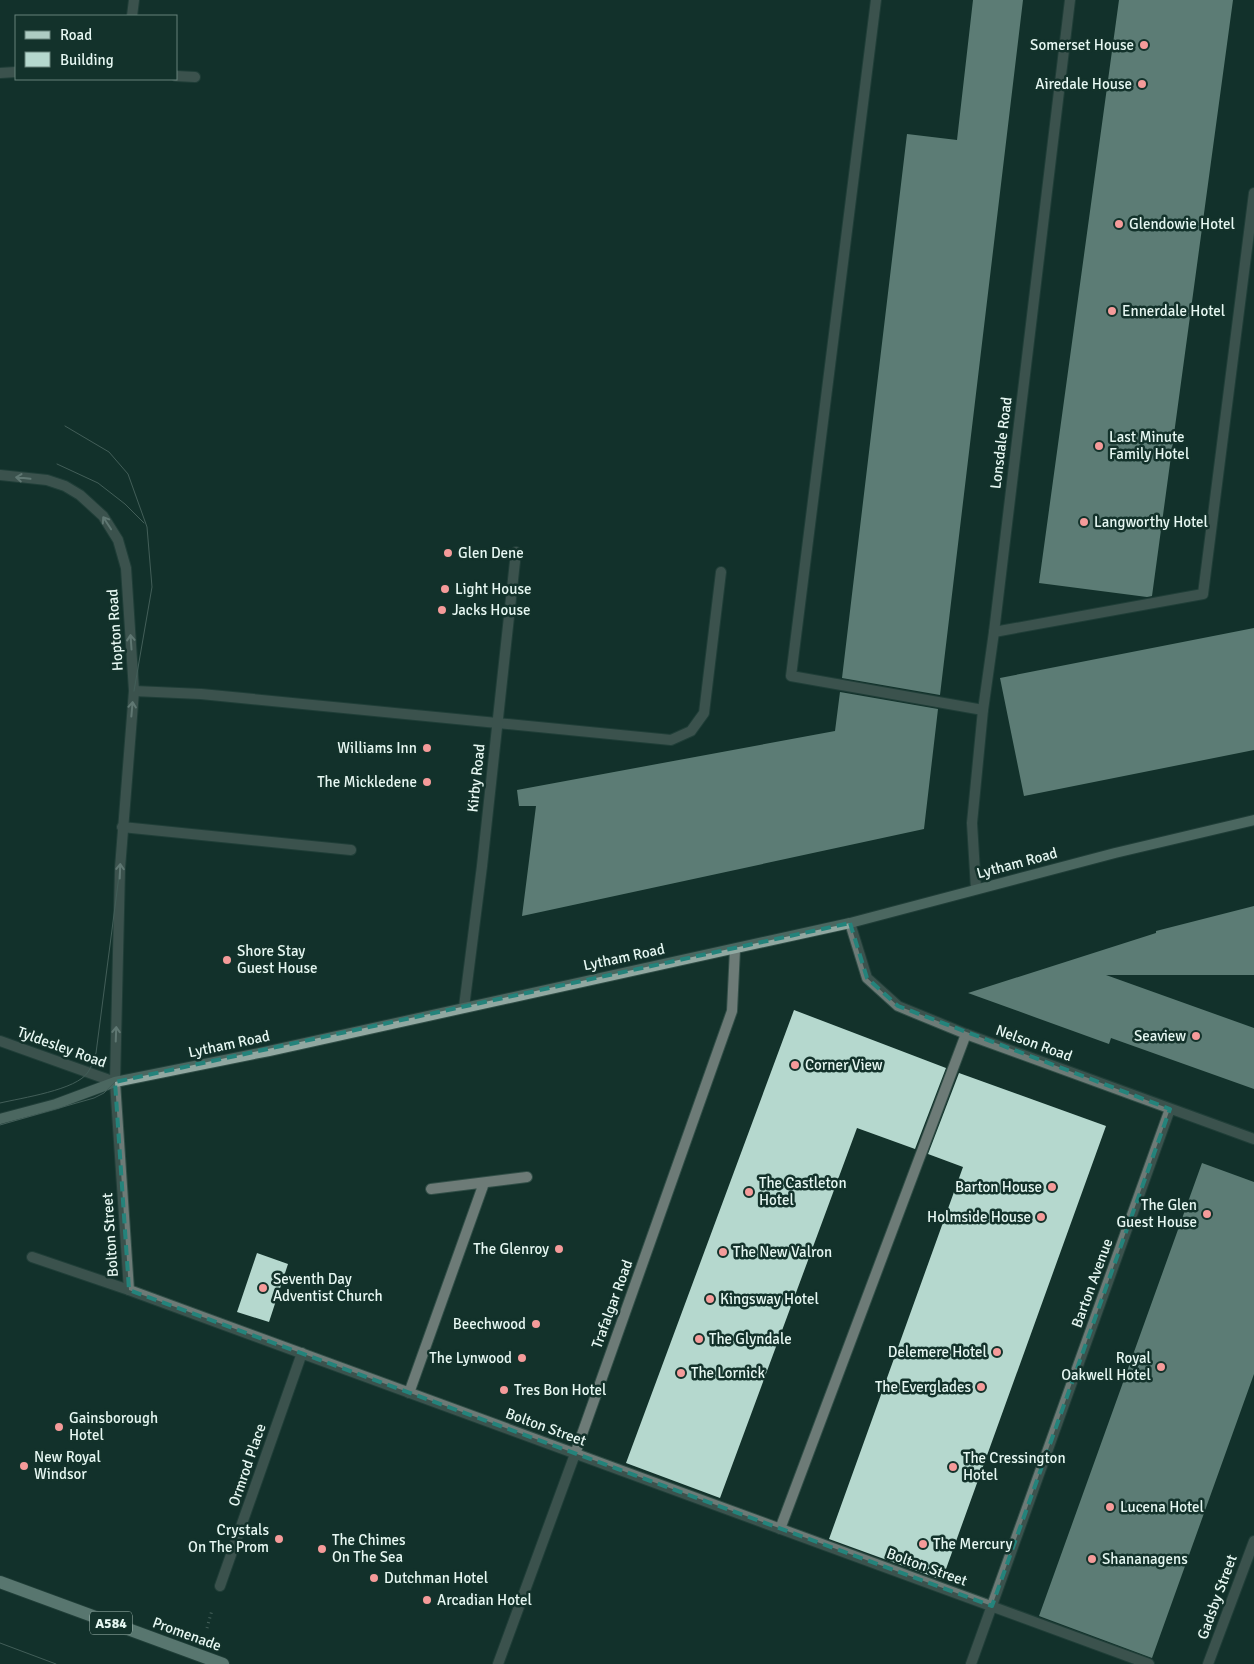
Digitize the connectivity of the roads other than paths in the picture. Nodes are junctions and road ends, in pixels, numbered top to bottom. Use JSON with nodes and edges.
{"nodes":[{"id":1,"x":134,"y":0,"type":"edge"},
{"id":2,"x":876,"y":0,"type":"edge"},
{"id":3,"x":1070,"y":0,"type":"edge"},
{"id":4,"x":132,"y":15,"type":"edge"},
{"id":5,"x":15,"y":72,"type":"edge"},
{"id":6,"x":0,"y":73,"type":"edge"},
{"id":7,"x":178,"y":76,"type":"edge"},
{"id":8,"x":195,"y":77,"type":"dead end"},
{"id":9,"x":1254,"y":193,"type":"edge"},
{"id":10,"x":0,"y":475,"type":"edge"},
{"id":11,"x":516,"y":552,"type":"dead end"},
{"id":12,"x":720,"y":572,"type":"dead end"},
{"id":13,"x":994,"y":632,"type":"junction"},
{"id":14,"x":134,"y":691,"type":"junction"},
{"id":15,"x":982,"y":710,"type":"junction"},
{"id":16,"x":497,"y":722,"type":"junction"},
{"id":17,"x":1254,"y":820,"type":"edge"},
{"id":18,"x":122,"y":827,"type":"junction"},
{"id":19,"x":351,"y":850,"type":"dead end"},
{"id":20,"x":976,"y":889,"type":"junction"},
{"id":21,"x":850,"y":924,"type":"junction"},
{"id":22,"x":735,"y":949,"type":"junction"},
{"id":23,"x":464,"y":1007,"type":"junction"},
{"id":24,"x":966,"y":1034,"type":"junction"},
{"id":25,"x":0,"y":1041,"type":"edge"},
{"id":26,"x":115,"y":1082,"type":"junction"},
{"id":27,"x":1170,"y":1109,"type":"junction"},
{"id":28,"x":0,"y":1119,"type":"edge"},
{"id":29,"x":1254,"y":1139,"type":"edge"},
{"id":30,"x":527,"y":1177,"type":"dead end"},
{"id":31,"x":484,"y":1182,"type":"junction"},
{"id":32,"x":431,"y":1189,"type":"dead end"},
{"id":33,"x":32,"y":1257,"type":"dead end"},
{"id":34,"x":129,"y":1290,"type":"junction"},
{"id":35,"x":302,"y":1354,"type":"junction"},
{"id":36,"x":409,"y":1393,"type":"junction"},
{"id":37,"x":575,"y":1454,"type":"junction"},
{"id":38,"x":780,"y":1529,"type":"junction"},
{"id":39,"x":1254,"y":1541,"type":"edge"},
{"id":40,"x":0,"y":1582,"type":"edge"},
{"id":41,"x":220,"y":1586,"type":"road end"},
{"id":42,"x":992,"y":1606,"type":"junction"},
{"id":43,"x":222,"y":1664,"type":"edge"},
{"id":44,"x":498,"y":1664,"type":"edge"},
{"id":45,"x":971,"y":1664,"type":"edge"},
{"id":46,"x":1149,"y":1664,"type":"edge"},
{"id":47,"x":1208,"y":1664,"type":"edge"}],
"edges":[{"from":1,"to":4,"type":"street"},
{"from":2,"to":15,"type":"street"},
{"from":3,"to":13,"type":"street","name":"Lonsdale Road"},
{"from":5,"to":6,"type":"street"},
{"from":7,"to":8,"type":"street"},
{"from":9,"to":13,"type":"street"},
{"from":14,"to":10,"type":"street","name":"Hopton Road","one_way":true},
{"from":11,"to":16,"type":"street","name":"Kirby Road"},
{"from":12,"to":16,"type":"street"},
{"from":13,"to":15,"type":"street","name":"Lonsdale Road"},
{"from":14,"to":16,"type":"street"},
{"from":18,"to":14,"type":"street","name":"Hopton Road","one_way":true},
{"from":15,"to":20,"type":"street","name":"Lonsdale Road"},
{"from":16,"to":23,"type":"street","name":"Kirby Road"},
{"from":17,"to":20,"type":"main road","name":"Lytham Road"},
{"from":18,"to":19,"type":"street"},
{"from":26,"to":18,"type":"street","name":"Bolton Street","one_way":true},
{"from":20,"to":21,"type":"main road","name":"Lytham Road"},
{"from":21,"to":22,"type":"main road","name":"Lytham Road"},
{"from":21,"to":24,"type":"street","name":"Nelson Road"},
{"from":22,"to":23,"type":"main road","name":"Lytham Road"},
{"from":22,"to":37,"type":"street","name":"Trafalgar Road"},
{"from":23,"to":26,"type":"main road","name":"Lytham Road"},
{"from":24,"to":27,"type":"street","name":"Nelson Road"},
{"from":24,"to":38,"type":"street"},
{"from":25,"to":26,"type":"street","name":"Tyldesley Road"},
{"from":26,"to":28,"type":"main road","name":"Lytham Road"},
{"from":26,"to":34,"type":"street","name":"Bolton Street"},
{"from":27,"to":29,"type":"street","name":"Nelson Road"},
{"from":27,"to":42,"type":"street","name":"Barton Avenue"},
{"from":30,"to":31,"type":"street"},
{"from":31,"to":32,"type":"street"},
{"from":31,"to":36,"type":"street"},
{"from":33,"to":34,"type":"street"},
{"from":34,"to":35,"type":"street","name":"Bolton Street"},
{"from":35,"to":36,"type":"street","name":"Bolton Street"},
{"from":35,"to":41,"type":"street","name":"Ormrod Place"},
{"from":36,"to":37,"type":"street","name":"Bolton Street"},
{"from":37,"to":38,"type":"street","name":"Bolton Street"},
{"from":37,"to":44,"type":"street","name":"Trafalgar Road"},
{"from":38,"to":42,"type":"street","name":"Bolton Street"},
{"from":39,"to":47,"type":"street","name":"Gadsby Street"},
{"from":40,"to":43,"type":"main road","name":"Promenade","number":"A584"},
{"from":42,"to":45,"type":"street","name":"Barton Avenue"},
{"from":42,"to":46,"type":"street","name":"Bolton Street"}]}
